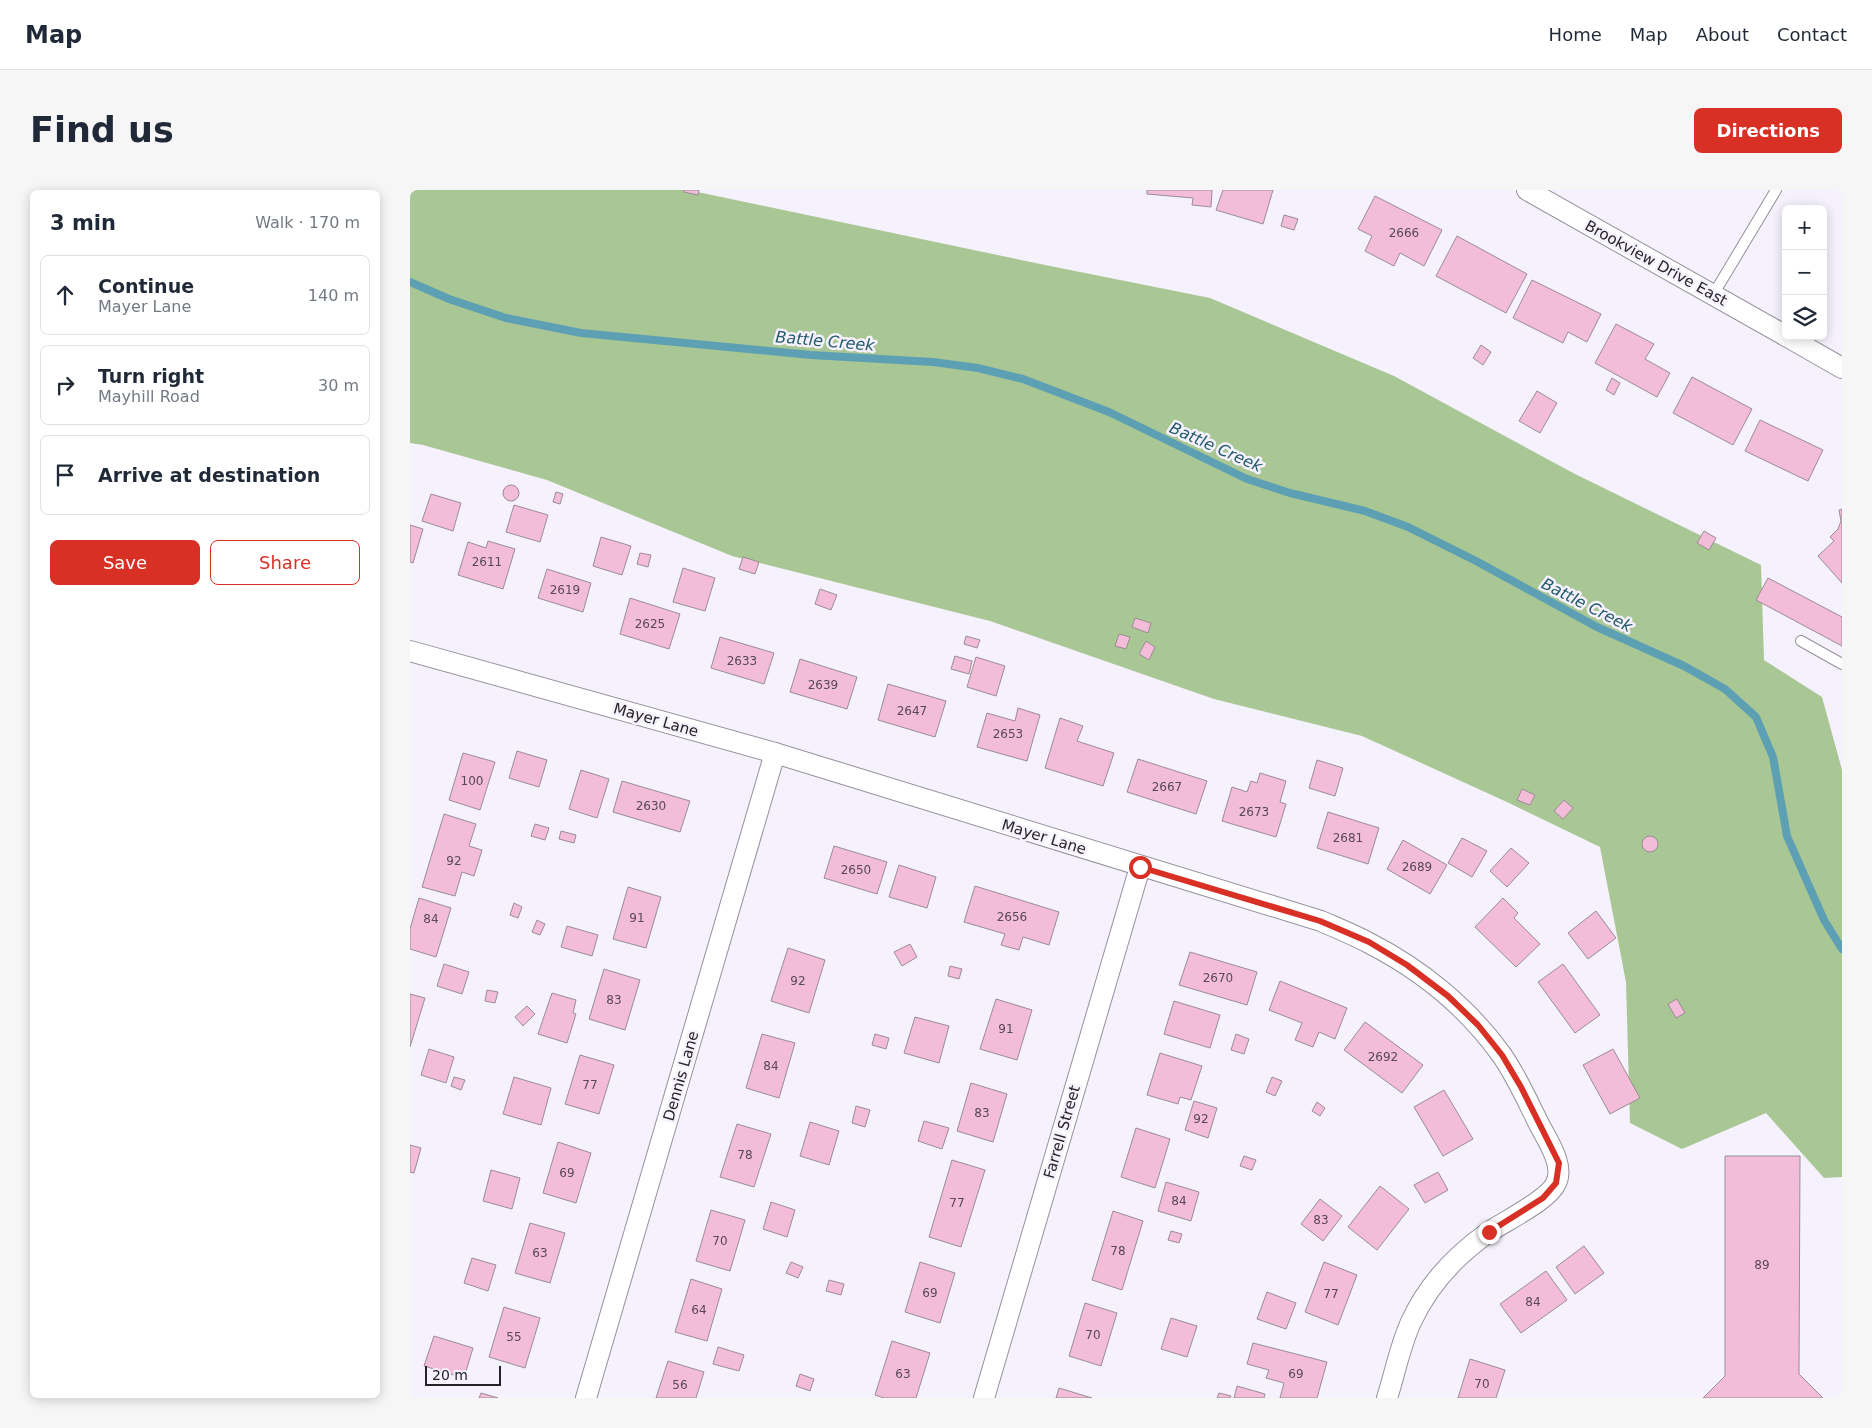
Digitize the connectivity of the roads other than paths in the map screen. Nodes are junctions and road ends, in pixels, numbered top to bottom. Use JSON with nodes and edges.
{"nodes":[{"id":1,"x":1527,"y":190,"type":"edge"},
{"id":2,"x":1776,"y":190,"type":"edge"},
{"id":3,"x":1713,"y":295,"type":"junction"},
{"id":4,"x":1782,"y":334,"type":"edge"},
{"id":5,"x":1793,"y":340,"type":"edge"},
{"id":6,"x":1842,"y":368,"type":"edge"},
{"id":7,"x":1801,"y":641,"type":"dead end"},
{"id":8,"x":410,"y":651,"type":"edge"},
{"id":9,"x":1842,"y":664,"type":"edge"},
{"id":10,"x":775,"y":753,"type":"junction"},
{"id":11,"x":1140,"y":867,"type":"junction"},
{"id":12,"x":586,"y":1398,"type":"edge"},
{"id":13,"x":984,"y":1398,"type":"edge"},
{"id":14,"x":1387,"y":1398,"type":"edge"}],
"edges":[{"from":1,"to":3,"type":"street","name":"Brookview Drive East"},
{"from":2,"to":3,"type":"lane"},
{"from":3,"to":4,"type":"street","name":"Brookview Drive East"},
{"from":5,"to":6,"type":"street","name":"Brookview Drive East"},
{"from":7,"to":9,"type":"lane"},
{"from":8,"to":10,"type":"street","name":"Mayer Lane"},
{"from":10,"to":11,"type":"street","name":"Mayer Lane"},
{"from":10,"to":12,"type":"street","name":"Dennis Lane"},
{"from":11,"to":13,"type":"street","name":"Farrell Street"},
{"from":11,"to":14,"type":"street","name":"Mayer Lane"}]}
